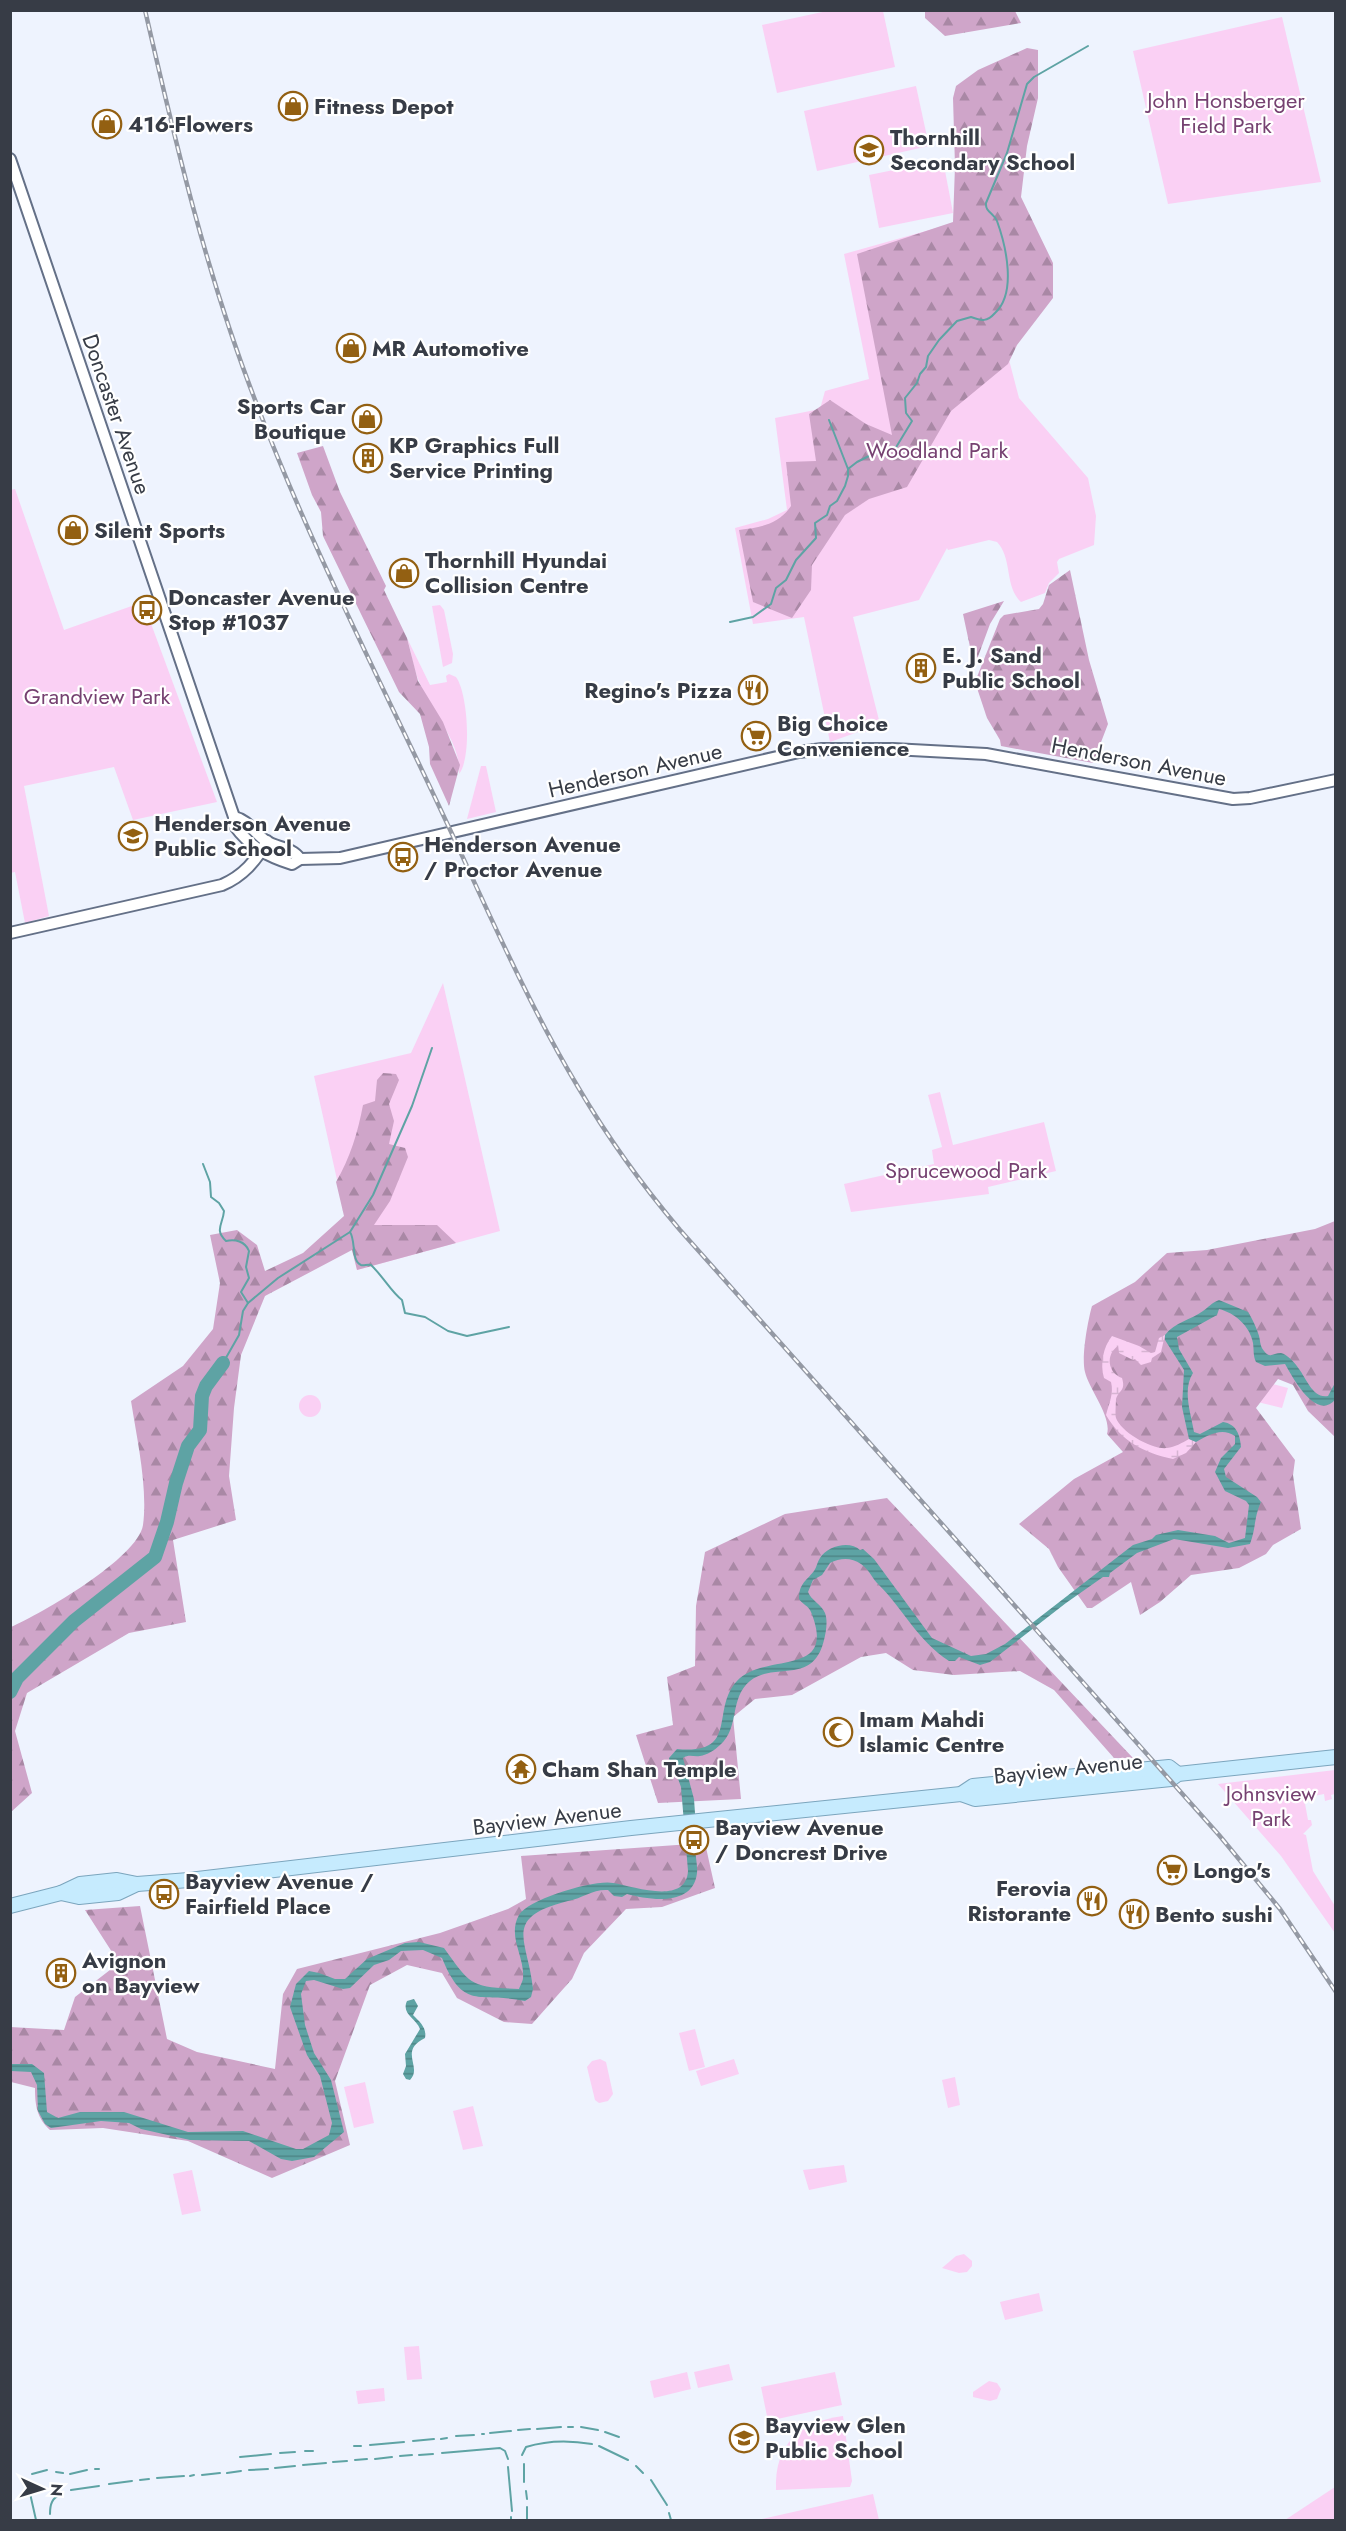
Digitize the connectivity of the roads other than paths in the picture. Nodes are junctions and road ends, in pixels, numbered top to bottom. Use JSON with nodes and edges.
{"nodes":[{"id":1,"x":10,"y":159,"type":"edge"},
{"id":2,"x":1335,"y":780,"type":"edge"},
{"id":3,"x":234,"y":817,"type":"junction"},
{"id":4,"x":267,"y":841,"type":"junction"},
{"id":5,"x":261,"y":852,"type":"junction"},
{"id":6,"x":300,"y":859,"type":"junction"},
{"id":7,"x":10,"y":933,"type":"edge"},
{"id":8,"x":1335,"y":1757,"type":"edge"},
{"id":9,"x":10,"y":1906,"type":"edge"}],
"edges":[{"from":1,"to":3,"type":"street","name":"Doncaster Avenue"},
{"from":2,"to":6,"type":"street","name":"Henderson Avenue"},
{"from":3,"to":4,"type":"street"},
{"from":3,"to":5,"type":"street","name":"Doncaster Avenue"},
{"from":4,"to":5,"type":"street"},
{"from":4,"to":6,"type":"street"},
{"from":5,"to":6,"type":"street","name":"Henderson Avenue"},
{"from":5,"to":7,"type":"street"},
{"from":8,"to":9,"type":"main road","name":"Bayview Avenue"}]}
